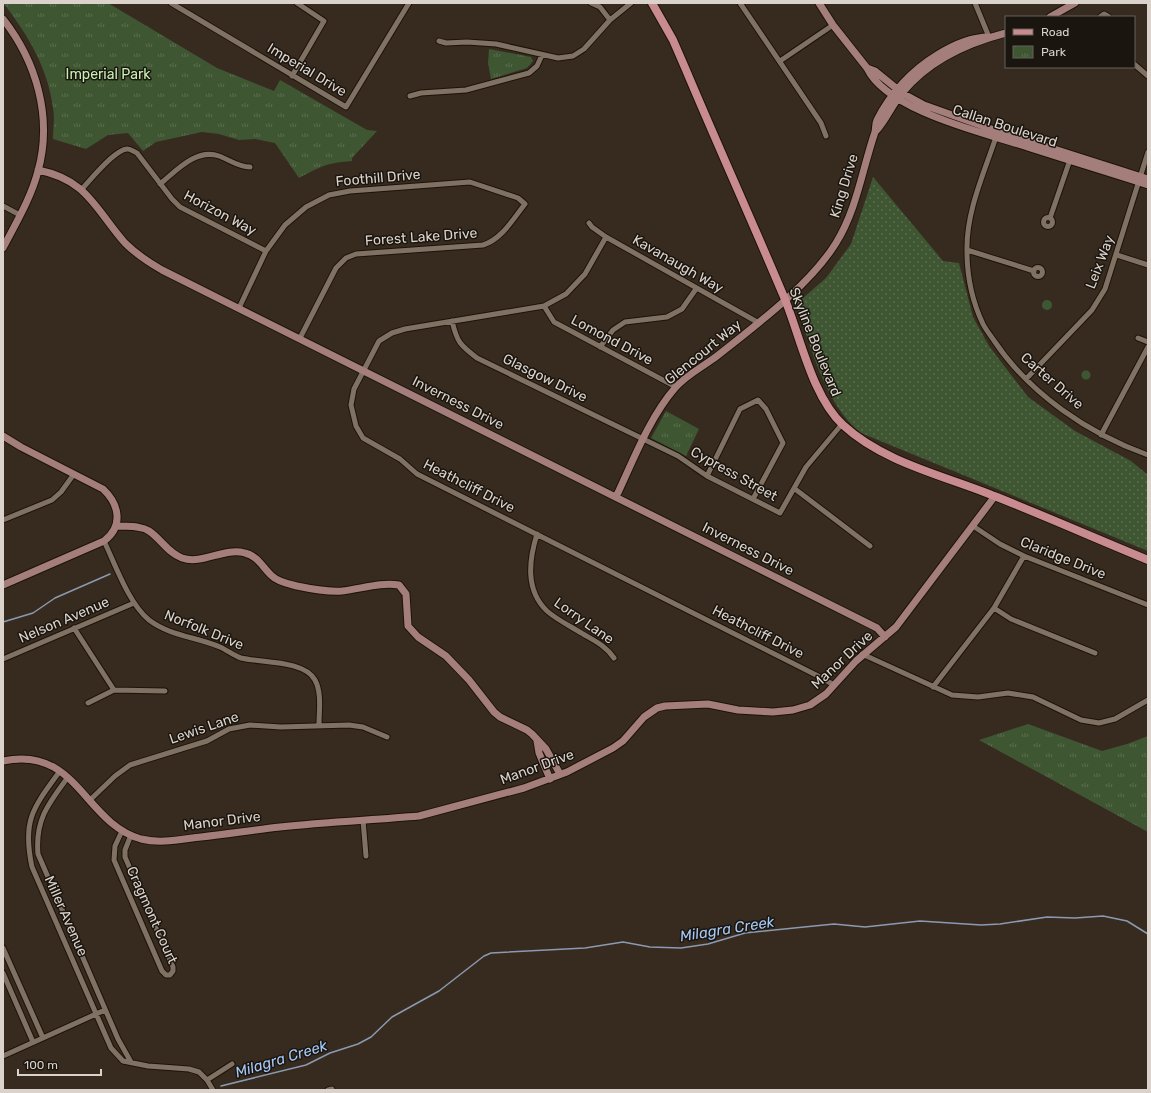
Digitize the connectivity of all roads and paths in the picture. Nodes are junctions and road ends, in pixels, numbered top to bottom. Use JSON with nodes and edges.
{"nodes":[{"id":1,"x":171,"y":3,"type":"edge"},
{"id":2,"x":297,"y":3,"type":"edge"},
{"id":3,"x":410,"y":3,"type":"edge"},
{"id":4,"x":591,"y":3,"type":"edge"},
{"id":5,"x":630,"y":3,"type":"edge"},
{"id":6,"x":652,"y":3,"type":"edge"},
{"id":7,"x":740,"y":3,"type":"edge"},
{"id":8,"x":819,"y":3,"type":"edge"},
{"id":9,"x":975,"y":3,"type":"edge"},
{"id":10,"x":1075,"y":3,"type":"edge"},
{"id":11,"x":1052,"y":16,"type":"edge"},
{"id":12,"x":3,"y":19,"type":"edge"},
{"id":13,"x":610,"y":20,"type":"junction"},
{"id":14,"x":833,"y":25,"type":"junction"},
{"id":15,"x":1005,"y":33,"type":"edge"},
{"id":16,"x":989,"y":37,"type":"junction"},
{"id":17,"x":439,"y":41,"type":"dead end"},
{"id":18,"x":542,"y":55,"type":"junction"},
{"id":19,"x":780,"y":61,"type":"junction"},
{"id":20,"x":1135,"y":65,"type":"edge"},
{"id":21,"x":292,"y":76,"type":"junction"},
{"id":22,"x":1148,"y":76,"type":"edge"},
{"id":23,"x":897,"y":94,"type":"junction"},
{"id":24,"x":410,"y":96,"type":"dead end"},
{"id":25,"x":995,"y":133,"type":"junction"},
{"id":26,"x":826,"y":136,"type":"dead end"},
{"id":27,"x":1148,"y":152,"type":"edge"},
{"id":28,"x":1070,"y":158,"type":"junction"},
{"id":29,"x":250,"y":168,"type":"dead end"},
{"id":30,"x":38,"y":170,"type":"junction"},
{"id":31,"x":1140,"y":179,"type":"junction"},
{"id":32,"x":1148,"y":179,"type":"edge"},
{"id":33,"x":160,"y":184,"type":"junction"},
{"id":34,"x":1148,"y":185,"type":"edge"},
{"id":35,"x":82,"y":189,"type":"junction"},
{"id":36,"x":525,"y":204,"type":"joint"},
{"id":37,"x":3,"y":206,"type":"edge"},
{"id":38,"x":20,"y":215,"type":"junction"},
{"id":39,"x":1050,"y":218,"type":"dead end"},
{"id":40,"x":589,"y":223,"type":"dead end"},
{"id":41,"x":606,"y":236,"type":"junction"},
{"id":42,"x":3,"y":248,"type":"edge"},
{"id":43,"x":967,"y":250,"type":"junction"},
{"id":44,"x":266,"y":251,"type":"junction"},
{"id":45,"x":1117,"y":255,"type":"junction"},
{"id":46,"x":1148,"y":265,"type":"edge"},
{"id":47,"x":1034,"y":271,"type":"dead end"},
{"id":48,"x":696,"y":289,"type":"junction"},
{"id":49,"x":785,"y":299,"type":"junction"},
{"id":50,"x":544,"y":306,"type":"junction"},
{"id":51,"x":239,"y":308,"type":"junction"},
{"id":52,"x":452,"y":321,"type":"junction"},
{"id":53,"x":759,"y":323,"type":"junction"},
{"id":54,"x":300,"y":338,"type":"junction"},
{"id":55,"x":1138,"y":338,"type":"dead end"},
{"id":56,"x":1148,"y":342,"type":"edge"},
{"id":57,"x":600,"y":347,"type":"junction"},
{"id":58,"x":1148,"y":347,"type":"edge"},
{"id":59,"x":363,"y":370,"type":"junction"},
{"id":60,"x":1026,"y":379,"type":"junction"},
{"id":61,"x":676,"y":387,"type":"junction"},
{"id":62,"x":842,"y":424,"type":"junction"},
{"id":63,"x":1100,"y":435,"type":"junction"},
{"id":64,"x":3,"y":436,"type":"edge"},
{"id":65,"x":644,"y":439,"type":"junction"},
{"id":66,"x":1148,"y":455,"type":"edge"},
{"id":67,"x":74,"y":474,"type":"junction"},
{"id":68,"x":707,"y":476,"type":"junction"},
{"id":69,"x":795,"y":489,"type":"junction"},
{"id":70,"x":995,"y":496,"type":"junction"},
{"id":71,"x":616,"y":497,"type":"junction"},
{"id":72,"x":753,"y":499,"type":"junction"},
{"id":73,"x":3,"y":520,"type":"edge"},
{"id":74,"x":117,"y":526,"type":"junction"},
{"id":75,"x":973,"y":526,"type":"junction"},
{"id":76,"x":537,"y":534,"type":"junction"},
{"id":77,"x":104,"y":540,"type":"junction"},
{"id":78,"x":870,"y":546,"type":"dead end"},
{"id":79,"x":1024,"y":556,"type":"junction"},
{"id":80,"x":1148,"y":560,"type":"edge"},
{"id":81,"x":3,"y":585,"type":"edge"},
{"id":82,"x":134,"y":602,"type":"junction"},
{"id":83,"x":1148,"y":605,"type":"edge"},
{"id":84,"x":994,"y":608,"type":"junction"},
{"id":85,"x":74,"y":628,"type":"junction"},
{"id":86,"x":885,"y":637,"type":"junction"},
{"id":87,"x":1095,"y":653,"type":"dead end"},
{"id":88,"x":862,"y":654,"type":"junction"},
{"id":89,"x":614,"y":658,"type":"dead end"},
{"id":90,"x":3,"y":659,"type":"edge"},
{"id":91,"x":834,"y":685,"type":"junction"},
{"id":92,"x":933,"y":687,"type":"junction"},
{"id":93,"x":114,"y":690,"type":"junction"},
{"id":94,"x":165,"y":691,"type":"dead end"},
{"id":95,"x":1148,"y":700,"type":"edge"},
{"id":96,"x":88,"y":703,"type":"dead end"},
{"id":97,"x":319,"y":725,"type":"junction"},
{"id":98,"x":387,"y":737,"type":"dead end"},
{"id":99,"x":537,"y":741,"type":"junction"},
{"id":100,"x":3,"y":761,"type":"edge"},
{"id":101,"x":60,"y":771,"type":"junction"},
{"id":102,"x":560,"y":774,"type":"junction"},
{"id":103,"x":68,"y":777,"type":"junction"},
{"id":104,"x":550,"y":779,"type":"junction"},
{"id":105,"x":90,"y":800,"type":"junction"},
{"id":106,"x":363,"y":820,"type":"junction"},
{"id":107,"x":122,"y":831,"type":"junction"},
{"id":108,"x":130,"y":835,"type":"junction"},
{"id":109,"x":366,"y":856,"type":"dead end"},
{"id":110,"x":3,"y":948,"type":"edge"},
{"id":111,"x":3,"y":973,"type":"edge"},
{"id":112,"x":105,"y":1010,"type":"junction"},
{"id":113,"x":96,"y":1014,"type":"junction"},
{"id":114,"x":43,"y":1038,"type":"junction"},
{"id":115,"x":33,"y":1042,"type":"junction"},
{"id":116,"x":3,"y":1056,"type":"edge"},
{"id":117,"x":131,"y":1062,"type":"junction"},
{"id":118,"x":232,"y":1064,"type":"dead end"},
{"id":119,"x":207,"y":1080,"type":"junction"},
{"id":120,"x":213,"y":1090,"type":"edge"}],
"edges":[{"from":1,"to":21,"type":"street","name":"Imperial Drive"},
{"from":2,"to":21,"type":"street"},
{"from":3,"to":21,"type":"street","name":"Imperial Drive"},
{"from":4,"to":13,"type":"street"},
{"from":5,"to":13,"type":"street"},
{"from":6,"to":49,"type":"main road","name":"Skyline Boulevard"},
{"from":7,"to":19,"type":"street"},
{"from":8,"to":14,"type":"street","name":"Callan Boulevard"},
{"from":9,"to":16,"type":"street"},
{"from":10,"to":11,"type":"street"},
{"from":12,"to":30,"type":"street"},
{"from":13,"to":18,"type":"street"},
{"from":14,"to":19,"type":"street"},
{"from":14,"to":23,"type":"street","name":"Callan Boulevard"},
{"from":15,"to":16,"type":"street","name":"King Drive"},
{"from":16,"to":23,"type":"street","name":"King Drive"},
{"from":17,"to":18,"type":"street"},
{"from":18,"to":24,"type":"street"},
{"from":19,"to":26,"type":"street"},
{"from":20,"to":22,"type":"street"},
{"from":23,"to":25,"type":"street","name":"Callan Boulevard"},
{"from":23,"to":49,"type":"street","name":"King Drive"},
{"from":25,"to":28,"type":"street","name":"Callan Boulevard"},
{"from":25,"to":43,"type":"street","name":"Carter Drive"},
{"from":27,"to":31,"type":"street","name":"Leix Way"},
{"from":28,"to":31,"type":"street","name":"Callan Boulevard"},
{"from":28,"to":39,"type":"street"},
{"from":29,"to":33,"type":"street"},
{"from":30,"to":35,"type":"street","name":"Inverness Drive"},
{"from":30,"to":38,"type":"street"},
{"from":31,"to":32,"type":"street","name":"Callan Boulevard"},
{"from":31,"to":34,"type":"street","name":"Callan Boulevard"},
{"from":31,"to":45,"type":"street","name":"Leix Way"},
{"from":33,"to":35,"type":"street","name":"Horizon Way"},
{"from":33,"to":44,"type":"street","name":"Horizon Way"},
{"from":35,"to":51,"type":"street","name":"Inverness Drive"},
{"from":36,"to":44,"type":"street","name":"Foothill Drive"},
{"from":36,"to":54,"type":"street","name":"Forest Lake Drive"},
{"from":37,"to":38,"type":"street"},
{"from":38,"to":42,"type":"street"},
{"from":40,"to":41,"type":"street","name":"Kavanaugh Way"},
{"from":41,"to":48,"type":"street","name":"Kavanaugh Way"},
{"from":41,"to":50,"type":"street","name":"Heathcliff Drive"},
{"from":43,"to":47,"type":"street"},
{"from":43,"to":60,"type":"street","name":"Carter Drive"},
{"from":44,"to":51,"type":"street","name":"Foothill Drive"},
{"from":45,"to":46,"type":"street"},
{"from":45,"to":60,"type":"street","name":"Leix Way"},
{"from":48,"to":53,"type":"street","name":"Kavanaugh Way"},
{"from":48,"to":57,"type":"street"},
{"from":49,"to":53,"type":"street","name":"Glencourt Way"},
{"from":49,"to":62,"type":"main road","name":"Skyline Boulevard"},
{"from":50,"to":52,"type":"street","name":"Heathcliff Drive"},
{"from":50,"to":57,"type":"street","name":"Lomond Drive"},
{"from":51,"to":54,"type":"street","name":"Inverness Drive"},
{"from":52,"to":59,"type":"street","name":"Heathcliff Drive"},
{"from":52,"to":65,"type":"street","name":"Glasgow Drive"},
{"from":53,"to":61,"type":"street","name":"Glencourt Way"},
{"from":54,"to":59,"type":"street","name":"Inverness Drive"},
{"from":55,"to":56,"type":"street"},
{"from":57,"to":61,"type":"street","name":"Lomond Drive"},
{"from":58,"to":63,"type":"street"},
{"from":59,"to":71,"type":"street","name":"Inverness Drive"},
{"from":59,"to":76,"type":"street","name":"Heathcliff Drive"},
{"from":60,"to":63,"type":"street","name":"Carter Drive"},
{"from":61,"to":65,"type":"street","name":"Glencourt Way"},
{"from":62,"to":69,"type":"street","name":"Cypress Street"},
{"from":62,"to":70,"type":"main road","name":"Skyline Boulevard"},
{"from":63,"to":66,"type":"street","name":"Carter Drive"},
{"from":64,"to":67,"type":"street"},
{"from":65,"to":68,"type":"street","name":"Cypress Street"},
{"from":65,"to":71,"type":"street","name":"Glencourt Way"},
{"from":67,"to":73,"type":"street"},
{"from":67,"to":74,"type":"street"},
{"from":68,"to":72,"type":"street","name":"Cypress Street"},
{"from":68,"to":72,"type":"street"},
{"from":69,"to":72,"type":"street","name":"Cypress Street"},
{"from":69,"to":78,"type":"street"},
{"from":70,"to":75,"type":"street","name":"Manor Drive"},
{"from":70,"to":80,"type":"main road","name":"Skyline Boulevard"},
{"from":71,"to":86,"type":"street","name":"Inverness Drive"},
{"from":74,"to":77,"type":"street"},
{"from":74,"to":99,"type":"street"},
{"from":75,"to":79,"type":"street","name":"Claridge Drive"},
{"from":75,"to":86,"type":"street","name":"Manor Drive"},
{"from":76,"to":89,"type":"street","name":"Lorry Lane"},
{"from":76,"to":91,"type":"street","name":"Heathcliff Drive"},
{"from":77,"to":81,"type":"street"},
{"from":77,"to":82,"type":"street","name":"Norfolk Drive"},
{"from":79,"to":83,"type":"street","name":"Claridge Drive"},
{"from":79,"to":84,"type":"street"},
{"from":82,"to":85,"type":"street","name":"Nelson Avenue"},
{"from":82,"to":97,"type":"street","name":"Norfolk Drive"},
{"from":84,"to":87,"type":"street"},
{"from":84,"to":92,"type":"street"},
{"from":85,"to":90,"type":"street","name":"Nelson Avenue"},
{"from":85,"to":93,"type":"street"},
{"from":86,"to":88,"type":"street","name":"Manor Drive"},
{"from":88,"to":91,"type":"street","name":"Manor Drive"},
{"from":88,"to":92,"type":"street"},
{"from":91,"to":102,"type":"street","name":"Manor Drive"},
{"from":92,"to":95,"type":"street"},
{"from":93,"to":94,"type":"street"},
{"from":93,"to":96,"type":"street"},
{"from":97,"to":98,"type":"street","name":"Lewis Lane"},
{"from":97,"to":105,"type":"street","name":"Lewis Lane"},
{"from":99,"to":102,"type":"street"},
{"from":99,"to":104,"type":"street"},
{"from":100,"to":101,"type":"street","name":"Manor Drive"},
{"from":101,"to":103,"type":"street","name":"Manor Drive"},
{"from":101,"to":113,"type":"street","name":"Miller Avenue"},
{"from":102,"to":104,"type":"street","name":"Manor Drive"},
{"from":103,"to":105,"type":"street","name":"Manor Drive"},
{"from":103,"to":112,"type":"street","name":"Miller Avenue"},
{"from":104,"to":106,"type":"street","name":"Manor Drive"},
{"from":105,"to":107,"type":"street","name":"Manor Drive"},
{"from":106,"to":108,"type":"street","name":"Manor Drive"},
{"from":106,"to":109,"type":"street"},
{"from":107,"to":108,"type":"street","name":"Manor Drive"},
{"from":107,"to":108,"type":"street","name":"Cragmont Court"},
{"from":110,"to":114,"type":"street"},
{"from":111,"to":115,"type":"street"},
{"from":112,"to":113,"type":"street"},
{"from":112,"to":117,"type":"street","name":"Miller Avenue"},
{"from":113,"to":114,"type":"street"},
{"from":113,"to":117,"type":"street","name":"Miller Avenue"},
{"from":114,"to":115,"type":"street"},
{"from":115,"to":116,"type":"street"},
{"from":117,"to":119,"type":"street","name":"Miller Avenue"},
{"from":118,"to":119,"type":"street"},
{"from":119,"to":120,"type":"street"}]}
